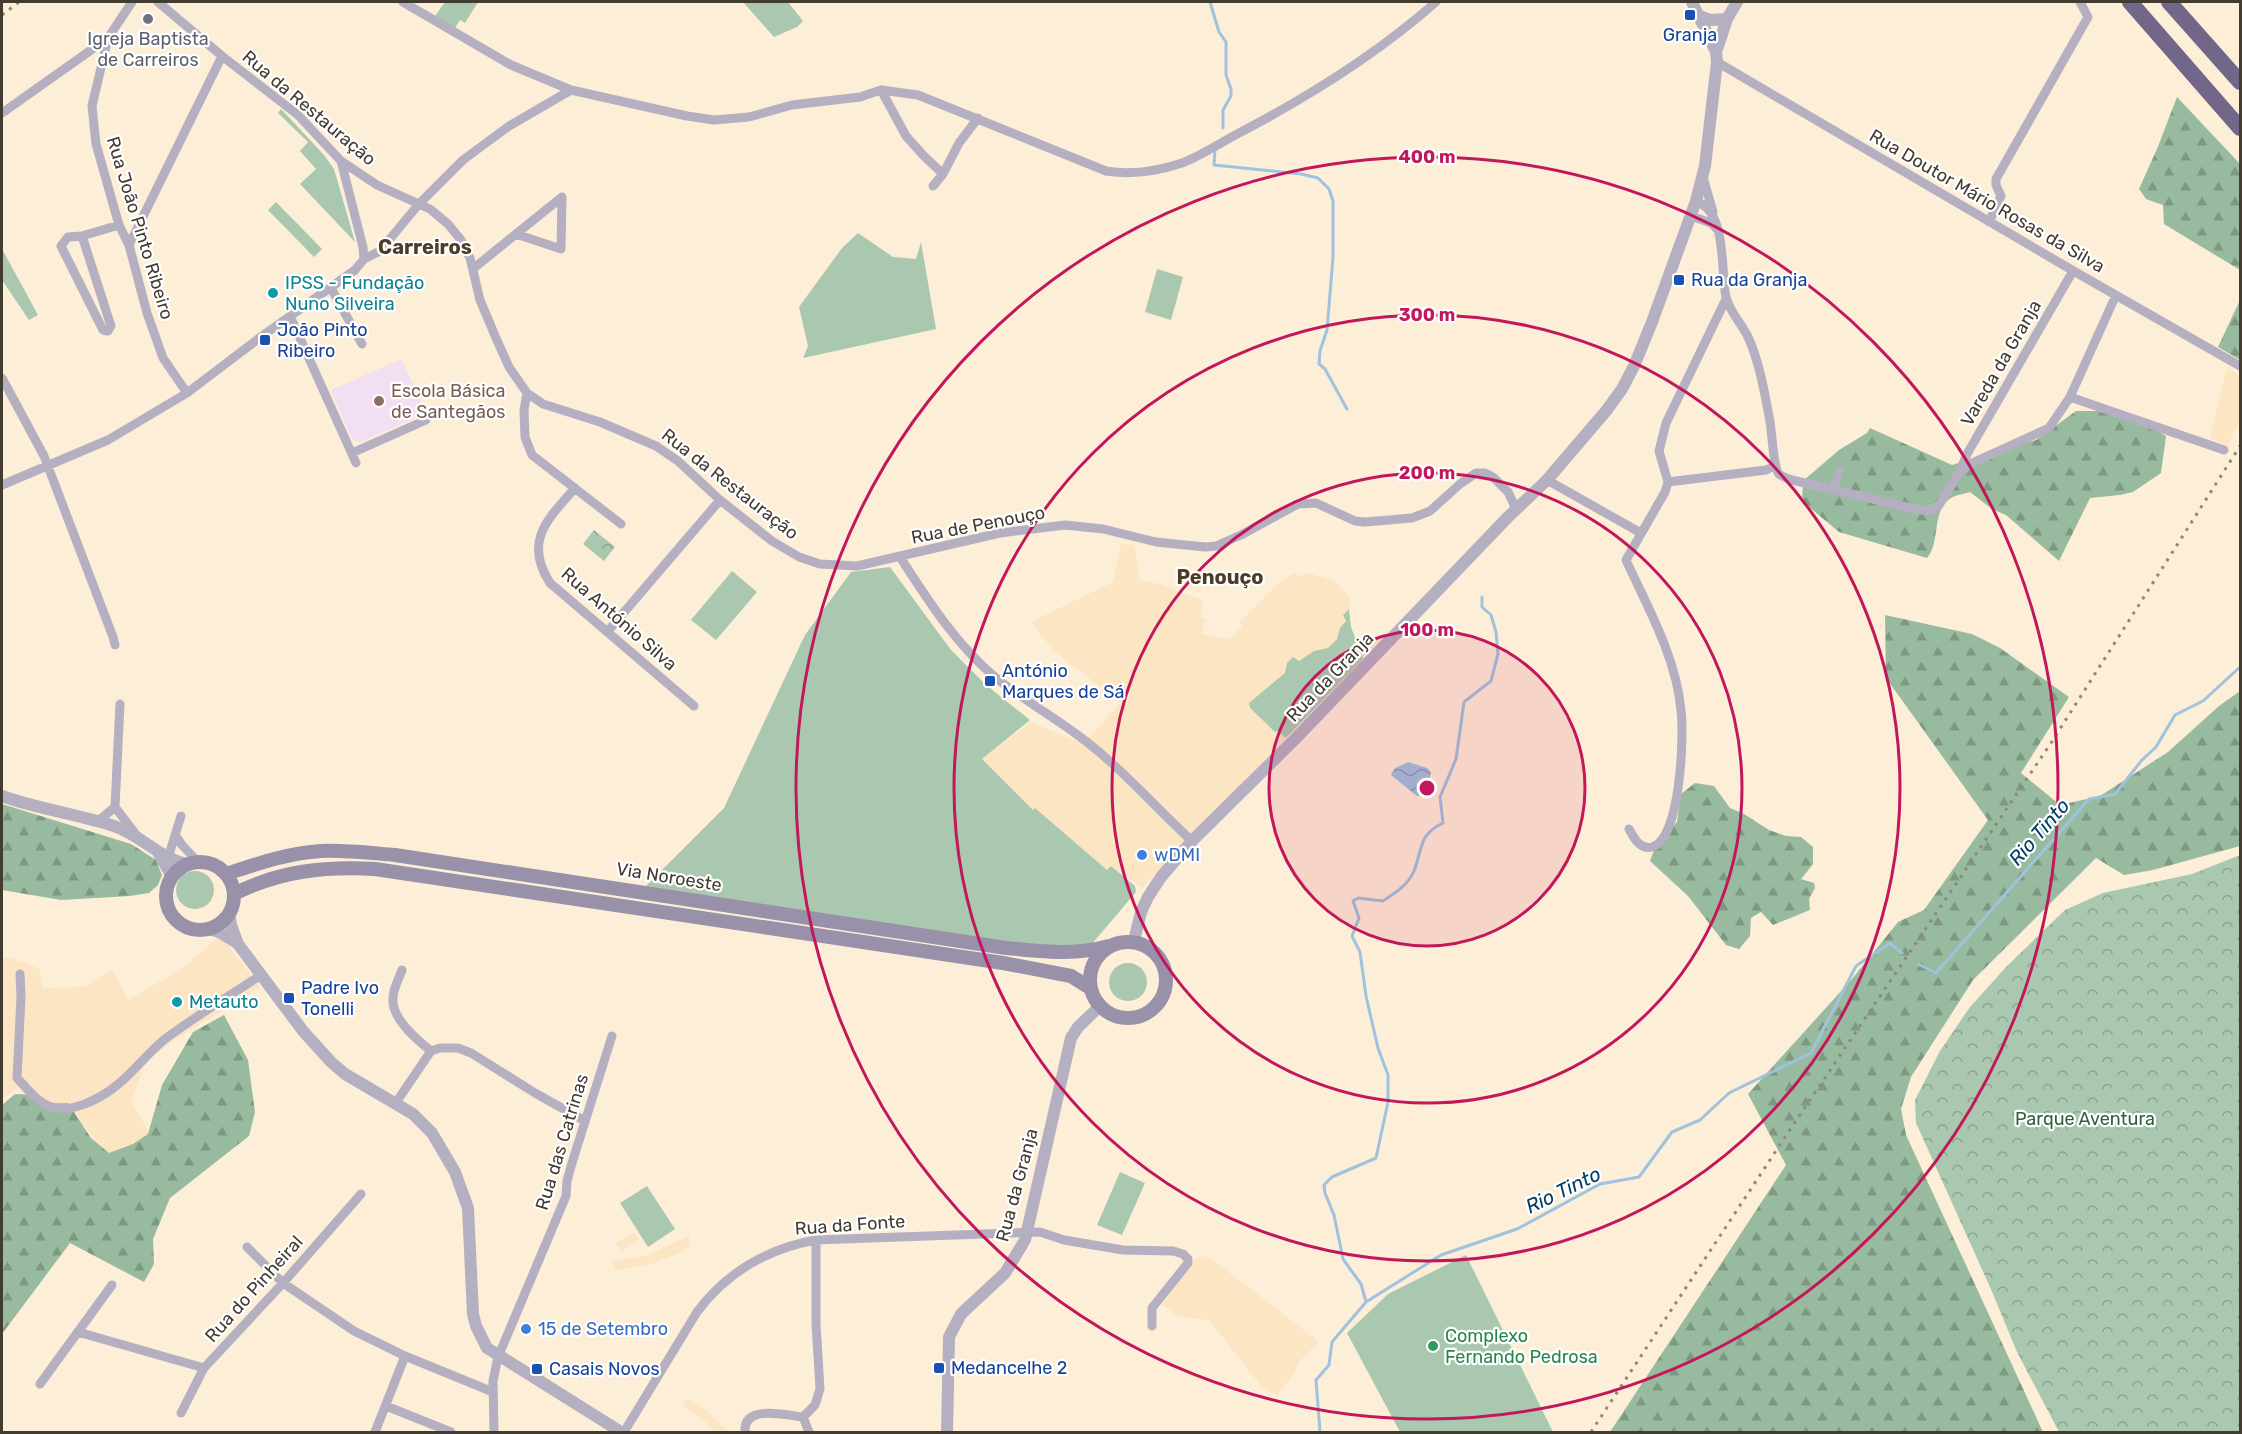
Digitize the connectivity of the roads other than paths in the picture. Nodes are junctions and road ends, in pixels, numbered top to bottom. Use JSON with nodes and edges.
{"nodes":[{"id":1,"x":132,"y":2,"type":"edge"},
{"id":2,"x":158,"y":2,"type":"edge"},
{"id":3,"x":403,"y":2,"type":"edge"},
{"id":4,"x":1436,"y":2,"type":"edge"},
{"id":5,"x":1692,"y":2,"type":"edge"},
{"id":6,"x":1737,"y":2,"type":"edge"},
{"id":7,"x":2080,"y":2,"type":"edge"},
{"id":8,"x":2130,"y":2,"type":"edge"},
{"id":9,"x":2169,"y":2,"type":"edge"},
{"id":10,"x":1704,"y":18,"type":"junction"},
{"id":11,"x":1724,"y":29,"type":"junction"},
{"id":12,"x":108,"y":38,"type":"junction"},
{"id":13,"x":222,"y":56,"type":"junction"},
{"id":14,"x":1717,"y":57,"type":"junction"},
{"id":15,"x":2241,"y":82,"type":"edge"},
{"id":16,"x":571,"y":90,"type":"junction"},
{"id":17,"x":881,"y":90,"type":"junction"},
{"id":18,"x":2,"y":113,"type":"edge"},
{"id":19,"x":978,"y":118,"type":"junction"},
{"id":20,"x":2241,"y":128,"type":"edge"},
{"id":21,"x":341,"y":161,"type":"junction"},
{"id":22,"x":943,"y":174,"type":"junction"},
{"id":23,"x":1702,"y":177,"type":"junction"},
{"id":24,"x":933,"y":186,"type":"dead end"},
{"id":25,"x":1696,"y":201,"type":"junction"},
{"id":26,"x":418,"y":205,"type":"junction"},
{"id":27,"x":1691,"y":216,"type":"junction"},
{"id":28,"x":1714,"y":218,"type":"junction"},
{"id":29,"x":1989,"y":222,"type":"junction"},
{"id":30,"x":119,"y":225,"type":"junction"},
{"id":31,"x":1718,"y":230,"type":"junction"},
{"id":32,"x":516,"y":234,"type":"junction"},
{"id":33,"x":82,"y":236,"type":"junction"},
{"id":34,"x":129,"y":245,"type":"junction"},
{"id":35,"x":364,"y":259,"type":"junction"},
{"id":36,"x":474,"y":268,"type":"junction"},
{"id":37,"x":2073,"y":271,"type":"junction"},
{"id":38,"x":330,"y":288,"type":"junction"},
{"id":39,"x":2116,"y":295,"type":"junction"},
{"id":40,"x":1726,"y":299,"type":"junction"},
{"id":41,"x":290,"y":316,"type":"junction"},
{"id":42,"x":362,"y":344,"type":"dead end"},
{"id":43,"x":2241,"y":366,"type":"edge"},
{"id":44,"x":2,"y":378,"type":"edge"},
{"id":45,"x":187,"y":393,"type":"junction"},
{"id":46,"x":527,"y":393,"type":"junction"},
{"id":47,"x":2070,"y":397,"type":"junction"},
{"id":48,"x":426,"y":420,"type":"dead end"},
{"id":49,"x":2224,"y":450,"type":"dead end"},
{"id":50,"x":352,"y":453,"type":"junction"},
{"id":51,"x":356,"y":463,"type":"dead end"},
{"id":52,"x":48,"y":465,"type":"junction"},
{"id":53,"x":1775,"y":466,"type":"junction"},
{"id":54,"x":1839,"y":472,"type":"dead end"},
{"id":55,"x":1959,"y":472,"type":"junction"},
{"id":56,"x":1547,"y":480,"type":"junction"},
{"id":57,"x":1668,"y":482,"type":"junction"},
{"id":58,"x":2,"y":485,"type":"edge"},
{"id":59,"x":575,"y":488,"type":"junction"},
{"id":60,"x":1833,"y":488,"type":"junction"},
{"id":61,"x":720,"y":500,"type":"junction"},
{"id":62,"x":1516,"y":509,"type":"junction"},
{"id":63,"x":621,"y":524,"type":"dead end"},
{"id":64,"x":1641,"y":533,"type":"junction"},
{"id":65,"x":900,"y":557,"type":"junction"},
{"id":66,"x":608,"y":631,"type":"junction"},
{"id":67,"x":115,"y":645,"type":"dead end"},
{"id":68,"x":120,"y":704,"type":"dead end"},
{"id":69,"x":694,"y":706,"type":"dead end"},
{"id":70,"x":2,"y":796,"type":"edge"},
{"id":71,"x":115,"y":807,"type":"junction"},
{"id":72,"x":181,"y":816,"type":"dead end"},
{"id":73,"x":97,"y":822,"type":"junction"},
{"id":74,"x":1629,"y":829,"type":"dead end"},
{"id":75,"x":176,"y":836,"type":"junction"},
{"id":76,"x":138,"y":837,"type":"junction"},
{"id":77,"x":1192,"y":841,"type":"junction"},
{"id":78,"x":163,"y":855,"type":"junction"},
{"id":79,"x":193,"y":863,"type":"junction"},
{"id":80,"x":226,"y":874,"type":"junction"},
{"id":81,"x":170,"y":882,"type":"junction"},
{"id":82,"x":234,"y":894,"type":"junction"},
{"id":83,"x":230,"y":913,"type":"junction"},
{"id":84,"x":209,"y":929,"type":"junction"},
{"id":85,"x":1134,"y":941,"type":"junction"},
{"id":86,"x":238,"y":944,"type":"junction"},
{"id":87,"x":1108,"y":946,"type":"junction"},
{"id":88,"x":402,"y":970,"type":"dead end"},
{"id":89,"x":20,"y":974,"type":"dead end"},
{"id":90,"x":261,"y":975,"type":"junction"},
{"id":91,"x":1090,"y":988,"type":"junction"},
{"id":92,"x":1100,"y":1006,"type":"junction"},
{"id":93,"x":612,"y":1036,"type":"dead end"},
{"id":94,"x":431,"y":1051,"type":"junction"},
{"id":95,"x":395,"y":1104,"type":"junction"},
{"id":96,"x":585,"y":1121,"type":"junction"},
{"id":97,"x":361,"y":1194,"type":"dead end"},
{"id":98,"x":1027,"y":1232,"type":"junction"},
{"id":99,"x":816,"y":1240,"type":"junction"},
{"id":100,"x":247,"y":1247,"type":"dead end"},
{"id":101,"x":283,"y":1283,"type":"junction"},
{"id":102,"x":112,"y":1285,"type":"dead end"},
{"id":103,"x":1152,"y":1326,"type":"dead end"},
{"id":104,"x":78,"y":1332,"type":"junction"},
{"id":105,"x":405,"y":1356,"type":"junction"},
{"id":106,"x":498,"y":1357,"type":"junction"},
{"id":107,"x":204,"y":1368,"type":"junction"},
{"id":108,"x":40,"y":1384,"type":"dead end"},
{"id":109,"x":493,"y":1392,"type":"junction"},
{"id":110,"x":386,"y":1406,"type":"junction"},
{"id":111,"x":181,"y":1413,"type":"dead end"},
{"id":112,"x":803,"y":1417,"type":"junction"},
{"id":113,"x":375,"y":1432,"type":"edge"},
{"id":114,"x":451,"y":1432,"type":"edge"},
{"id":115,"x":495,"y":1432,"type":"edge"},
{"id":116,"x":622,"y":1432,"type":"edge"},
{"id":117,"x":745,"y":1432,"type":"edge"},
{"id":118,"x":808,"y":1432,"type":"edge"},
{"id":119,"x":947,"y":1432,"type":"edge"}],
"edges":[{"from":1,"to":12,"type":"street","name":"Rua João Pinto Ribeiro"},
{"from":2,"to":13,"type":"street","name":"Rua da Restauração"},
{"from":3,"to":16,"type":"street"},
{"from":4,"to":19,"type":"street"},
{"from":5,"to":10,"type":"street"},
{"from":6,"to":11,"type":"street","name":"Rua da Granja"},
{"from":7,"to":29,"type":"street"},
{"from":8,"to":20,"type":"highway"},
{"from":9,"to":15,"type":"highway"},
{"from":10,"to":11,"type":"street"},
{"from":10,"to":11,"type":"street"},
{"from":10,"to":14,"type":"street"},
{"from":11,"to":14,"type":"street","name":"Rua da Granja"},
{"from":12,"to":18,"type":"street"},
{"from":12,"to":30,"type":"street","name":"Rua João Pinto Ribeiro"},
{"from":13,"to":21,"type":"street","name":"Rua da Restauração"},
{"from":13,"to":34,"type":"street"},
{"from":14,"to":23,"type":"street","name":"Rua da Granja"},
{"from":14,"to":29,"type":"street","name":"Rua Doutor Mário Rosas da Silva"},
{"from":16,"to":17,"type":"street"},
{"from":16,"to":26,"type":"street"},
{"from":17,"to":19,"type":"street"},
{"from":17,"to":22,"type":"street"},
{"from":19,"to":22,"type":"street"},
{"from":21,"to":26,"type":"street","name":"Rua da Restauração"},
{"from":21,"to":35,"type":"street"},
{"from":22,"to":24,"type":"street"},
{"from":23,"to":25,"type":"street","name":"Rua da Granja"},
{"from":23,"to":28,"type":"street"},
{"from":25,"to":27,"type":"street","name":"Rua da Granja"},
{"from":25,"to":28,"type":"street"},
{"from":26,"to":35,"type":"street"},
{"from":26,"to":36,"type":"street","name":"Rua da Restauração"},
{"from":27,"to":31,"type":"street"},
{"from":27,"to":56,"type":"street","name":"Rua da Granja"},
{"from":28,"to":31,"type":"street"},
{"from":29,"to":37,"type":"street","name":"Rua Doutor Mário Rosas da Silva"},
{"from":30,"to":33,"type":"street"},
{"from":30,"to":34,"type":"street","name":"Rua João Pinto Ribeiro"},
{"from":31,"to":40,"type":"street"},
{"from":32,"to":32,"type":"street"},
{"from":32,"to":36,"type":"street"},
{"from":33,"to":33,"type":"street"},
{"from":34,"to":45,"type":"street","name":"Rua João Pinto Ribeiro"},
{"from":35,"to":38,"type":"street"},
{"from":36,"to":46,"type":"street","name":"Rua da Restauração"},
{"from":37,"to":39,"type":"street","name":"Rua Doutor Mário Rosas da Silva"},
{"from":37,"to":55,"type":"street","name":"Vareda da Granja"},
{"from":38,"to":41,"type":"street"},
{"from":38,"to":42,"type":"street"},
{"from":39,"to":43,"type":"street","name":"Rua Doutor Mário Rosas da Silva"},
{"from":39,"to":47,"type":"street"},
{"from":40,"to":53,"type":"street"},
{"from":40,"to":57,"type":"street"},
{"from":41,"to":45,"type":"street"},
{"from":41,"to":50,"type":"street"},
{"from":44,"to":52,"type":"street"},
{"from":45,"to":52,"type":"street"},
{"from":46,"to":59,"type":"street"},
{"from":46,"to":61,"type":"street","name":"Rua da Restauração"},
{"from":47,"to":49,"type":"street"},
{"from":47,"to":55,"type":"street"},
{"from":48,"to":50,"type":"street"},
{"from":50,"to":51,"type":"street"},
{"from":52,"to":58,"type":"street"},
{"from":52,"to":67,"type":"street"},
{"from":53,"to":57,"type":"street"},
{"from":53,"to":60,"type":"street"},
{"from":54,"to":60,"type":"street"},
{"from":55,"to":60,"type":"street","name":"Vareda da Granja"},
{"from":56,"to":62,"type":"street","name":"Rua da Granja"},
{"from":56,"to":64,"type":"street"},
{"from":57,"to":64,"type":"street"},
{"from":59,"to":63,"type":"street"},
{"from":59,"to":66,"type":"street","name":"Rua António Silva"},
{"from":61,"to":65,"type":"street","name":"Rua da Restauração"},
{"from":61,"to":66,"type":"street"},
{"from":62,"to":65,"type":"street","name":"Rua de Penouço"},
{"from":62,"to":77,"type":"street","name":"Rua da Granja"},
{"from":64,"to":74,"type":"street"},
{"from":65,"to":77,"type":"street"},
{"from":66,"to":69,"type":"street","name":"Rua António Silva"},
{"from":68,"to":71,"type":"street"},
{"from":70,"to":73,"type":"street"},
{"from":71,"to":73,"type":"street"},
{"from":71,"to":76,"type":"street"},
{"from":72,"to":75,"type":"street"},
{"from":73,"to":76,"type":"street"},
{"from":75,"to":78,"type":"street"},
{"from":75,"to":79,"type":"street"},
{"from":76,"to":78,"type":"street"},
{"from":77,"to":85,"type":"street","name":"Rua da Granja"},
{"from":78,"to":79,"type":"street"},
{"from":78,"to":81,"type":"street"},
{"from":79,"to":80,"type":"main road"},
{"from":79,"to":81,"type":"main road"},
{"from":80,"to":82,"type":"main road"},
{"from":80,"to":87,"type":"main road","name":"Via Noroeste"},
{"from":81,"to":84,"type":"main road"},
{"from":82,"to":83,"type":"main road"},
{"from":82,"to":91,"type":"main road","name":"Via Noroeste"},
{"from":83,"to":84,"type":"main road"},
{"from":83,"to":86,"type":"street"},
{"from":84,"to":86,"type":"street"},
{"from":85,"to":87,"type":"main road"},
{"from":85,"to":92,"type":"main road"},
{"from":86,"to":90,"type":"street"},
{"from":87,"to":91,"type":"main road"},
{"from":88,"to":94,"type":"street"},
{"from":89,"to":90,"type":"street"},
{"from":90,"to":95,"type":"street"},
{"from":91,"to":92,"type":"main road"},
{"from":92,"to":98,"type":"street","name":"Rua da Granja"},
{"from":93,"to":96,"type":"street","name":"Rua das Catrinas"},
{"from":94,"to":95,"type":"street"},
{"from":94,"to":96,"type":"street"},
{"from":95,"to":106,"type":"street"},
{"from":96,"to":106,"type":"street","name":"Rua das Catrinas"},
{"from":97,"to":101,"type":"street","name":"Rua do Pinheiral"},
{"from":98,"to":99,"type":"street","name":"Rua da Fonte"},
{"from":98,"to":103,"type":"street","name":"Rua da Fonte"},
{"from":98,"to":119,"type":"street","name":"Rua da Granja"},
{"from":99,"to":112,"type":"street"},
{"from":99,"to":116,"type":"street","name":"Rua da Fonte"},
{"from":100,"to":101,"type":"street"},
{"from":101,"to":105,"type":"street"},
{"from":101,"to":107,"type":"street","name":"Rua do Pinheiral"},
{"from":102,"to":104,"type":"street"},
{"from":104,"to":107,"type":"street"},
{"from":104,"to":108,"type":"street"},
{"from":105,"to":109,"type":"street"},
{"from":105,"to":110,"type":"street"},
{"from":106,"to":109,"type":"street","name":"Rua das Catrinas"},
{"from":106,"to":116,"type":"street"},
{"from":107,"to":111,"type":"street","name":"Rua do Pinheiral"},
{"from":109,"to":115,"type":"street","name":"Rua das Catrinas"},
{"from":110,"to":113,"type":"street"},
{"from":110,"to":114,"type":"street"},
{"from":112,"to":117,"type":"street"},
{"from":112,"to":118,"type":"street"}]}
